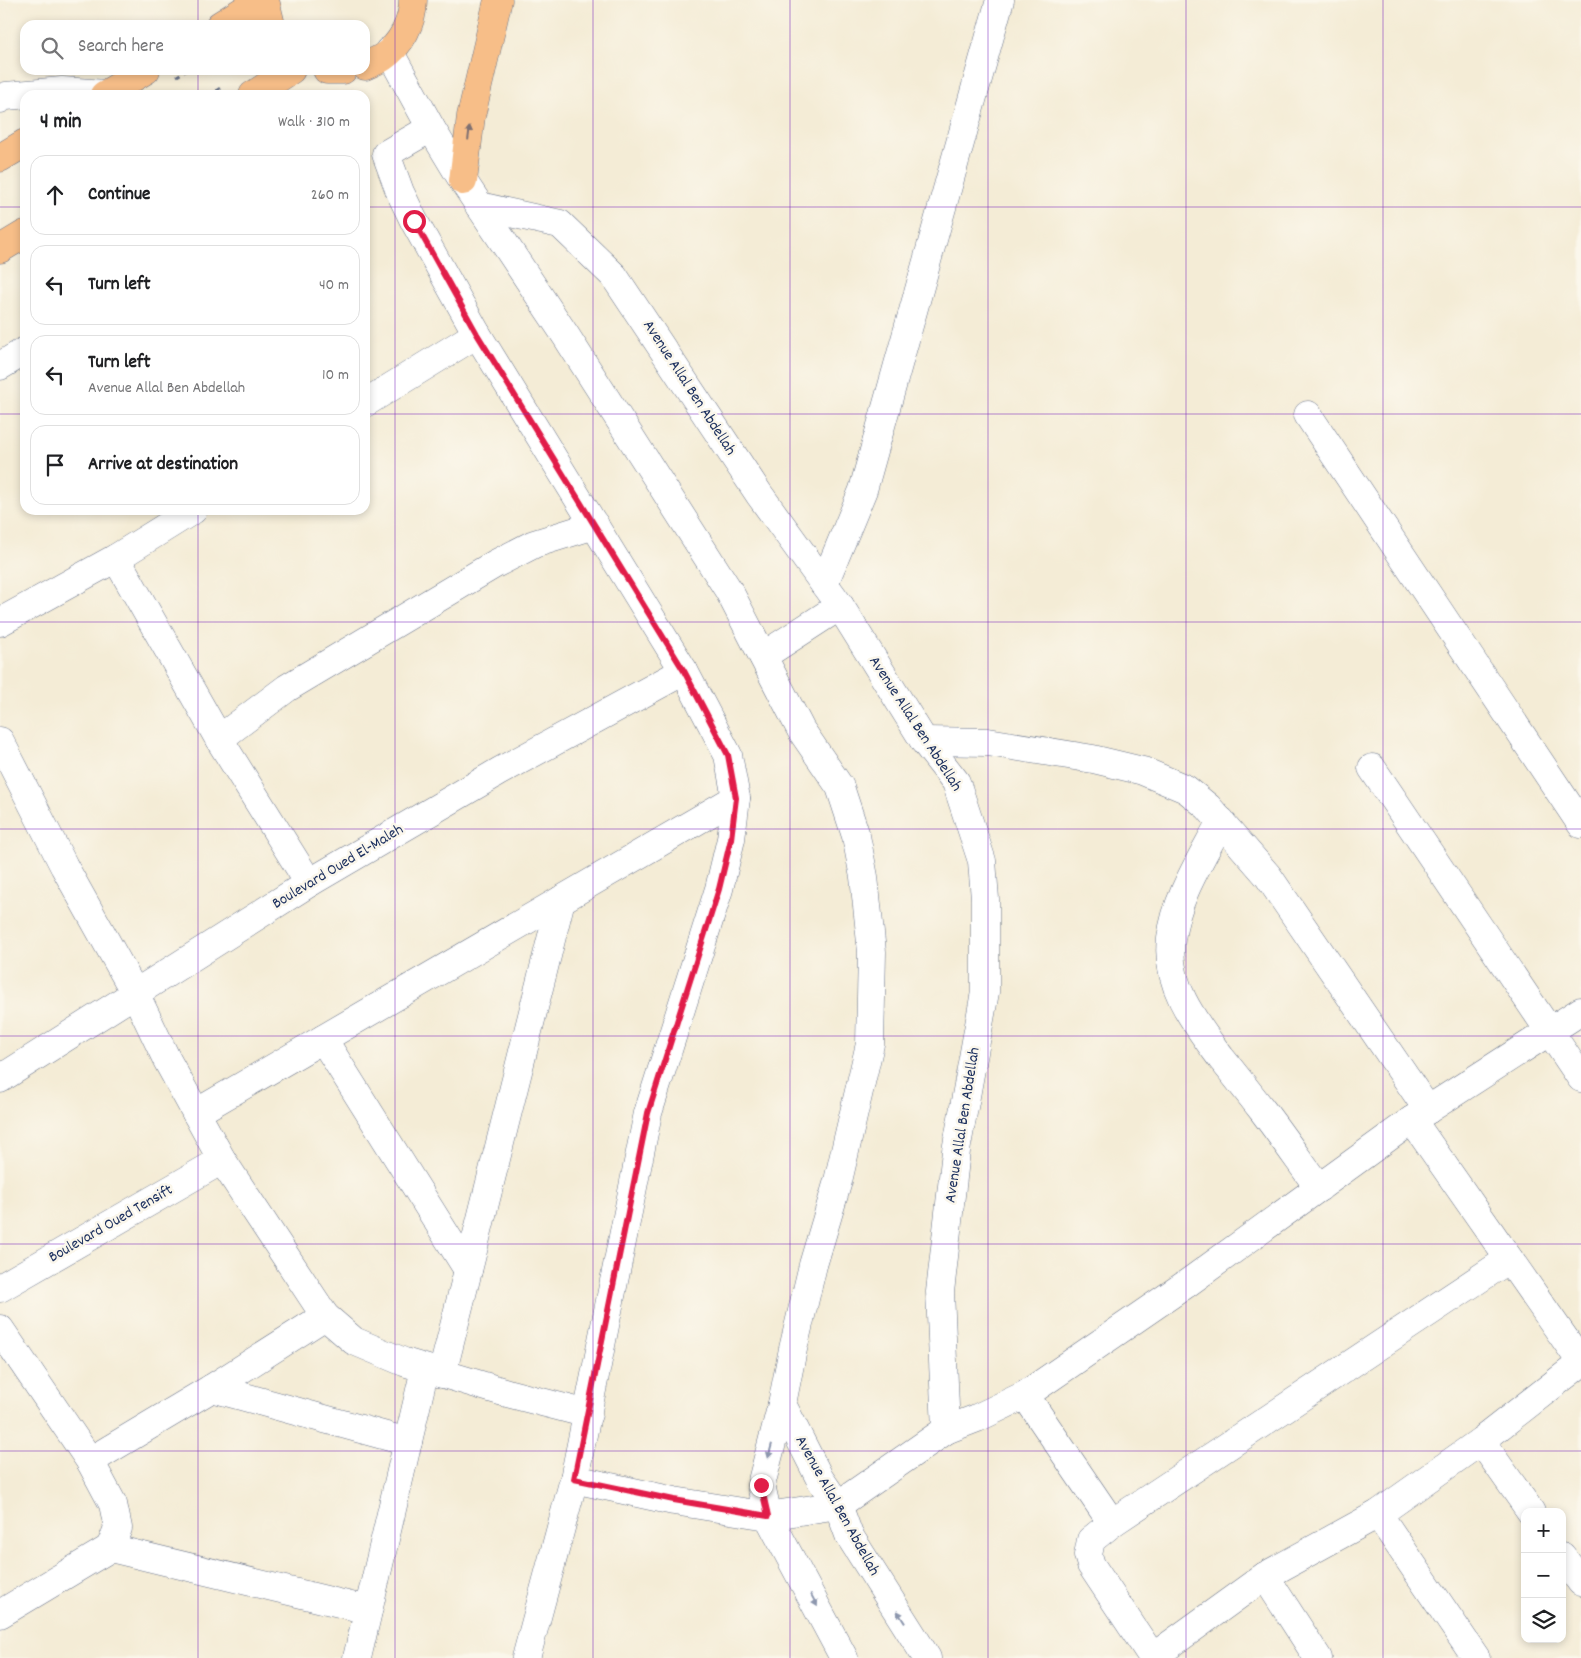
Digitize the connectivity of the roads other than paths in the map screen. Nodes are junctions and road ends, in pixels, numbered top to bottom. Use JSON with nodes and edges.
{"nodes":[{"id":1,"x":260,"y":0,"type":"edge"},
{"id":2,"x":265,"y":0,"type":"edge"},
{"id":3,"x":413,"y":0,"type":"edge"},
{"id":4,"x":498,"y":0,"type":"edge"},
{"id":5,"x":1000,"y":0,"type":"edge"},
{"id":6,"x":228,"y":20,"type":"edge"},
{"id":7,"x":269,"y":20,"type":"edge"},
{"id":8,"x":389,"y":51,"type":"junction"},
{"id":9,"x":370,"y":64,"type":"edge"},
{"id":10,"x":138,"y":75,"type":"edge"},
{"id":11,"x":283,"y":75,"type":"edge"},
{"id":12,"x":113,"y":90,"type":"edge"},
{"id":13,"x":261,"y":90,"type":"edge"},
{"id":14,"x":20,"y":95,"type":"edge"},
{"id":15,"x":0,"y":99,"type":"edge"},
{"id":16,"x":431,"y":128,"type":"junction"},
{"id":17,"x":20,"y":146,"type":"edge"},
{"id":18,"x":376,"y":155,"type":"edge"},
{"id":19,"x":0,"y":158,"type":"edge"},
{"id":20,"x":463,"y":181,"type":"junction"},
{"id":21,"x":479,"y":206,"type":"junction"},
{"id":22,"x":20,"y":237,"type":"edge"},
{"id":23,"x":0,"y":249,"type":"edge"},
{"id":24,"x":477,"y":334,"type":"junction"},
{"id":25,"x":20,"y":354,"type":"edge"},
{"id":26,"x":0,"y":366,"type":"edge"},
{"id":27,"x":370,"y":400,"type":"edge"},
{"id":28,"x":1308,"y":415,"type":"dead end"},
{"id":29,"x":185,"y":515,"type":"edge"},
{"id":30,"x":595,"y":525,"type":"junction"},
{"id":31,"x":116,"y":558,"type":"junction"},
{"id":32,"x":824,"y":584,"type":"junction"},
{"id":33,"x":840,"y":606,"type":"junction"},
{"id":34,"x":0,"y":622,"type":"edge"},
{"id":35,"x":763,"y":656,"type":"junction"},
{"id":36,"x":684,"y":671,"type":"junction"},
{"id":37,"x":219,"y":739,"type":"junction"},
{"id":38,"x":0,"y":741,"type":"edge"},
{"id":39,"x":924,"y":741,"type":"junction"},
{"id":40,"x":1372,"y":768,"type":"dead end"},
{"id":41,"x":736,"y":798,"type":"junction"},
{"id":42,"x":1221,"y":821,"type":"junction"},
{"id":43,"x":1581,"y":824,"type":"edge"},
{"id":44,"x":309,"y":883,"type":"junction"},
{"id":45,"x":561,"y":900,"type":"junction"},
{"id":46,"x":135,"y":994,"type":"junction"},
{"id":47,"x":1581,"y":1011,"type":"edge"},
{"id":48,"x":1549,"y":1031,"type":"junction"},
{"id":49,"x":323,"y":1039,"type":"junction"},
{"id":50,"x":0,"y":1078,"type":"edge"},
{"id":51,"x":1581,"y":1078,"type":"edge"},
{"id":52,"x":196,"y":1113,"type":"junction"},
{"id":53,"x":1420,"y":1115,"type":"junction"},
{"id":54,"x":222,"y":1160,"type":"junction"},
{"id":55,"x":1319,"y":1188,"type":"junction"},
{"id":56,"x":1510,"y":1259,"type":"junction"},
{"id":57,"x":468,"y":1270,"type":"junction"},
{"id":58,"x":0,"y":1288,"type":"edge"},
{"id":59,"x":325,"y":1316,"type":"junction"},
{"id":60,"x":0,"y":1329,"type":"edge"},
{"id":61,"x":1581,"y":1362,"type":"edge"},
{"id":62,"x":433,"y":1371,"type":"junction"},
{"id":63,"x":212,"y":1388,"type":"junction"},
{"id":64,"x":1025,"y":1395,"type":"junction"},
{"id":65,"x":782,"y":1404,"type":"junction"},
{"id":66,"x":588,"y":1414,"type":"junction"},
{"id":67,"x":946,"y":1430,"type":"junction"},
{"id":68,"x":1481,"y":1441,"type":"junction"},
{"id":69,"x":408,"y":1442,"type":"junction"},
{"id":70,"x":90,"y":1461,"type":"junction"},
{"id":71,"x":574,"y":1479,"type":"junction"},
{"id":72,"x":838,"y":1505,"type":"junction"},
{"id":73,"x":1528,"y":1508,"type":"edge"},
{"id":74,"x":1378,"y":1514,"type":"junction"},
{"id":75,"x":768,"y":1516,"type":"junction"},
{"id":76,"x":1112,"y":1524,"type":"junction"},
{"id":77,"x":110,"y":1548,"type":"junction"},
{"id":78,"x":1566,"y":1561,"type":"edge"},
{"id":79,"x":1265,"y":1576,"type":"junction"},
{"id":80,"x":1581,"y":1582,"type":"edge"},
{"id":81,"x":368,"y":1610,"type":"junction"},
{"id":82,"x":0,"y":1614,"type":"edge"},
{"id":83,"x":357,"y":1658,"type":"edge"},
{"id":84,"x":526,"y":1658,"type":"edge"},
{"id":85,"x":844,"y":1658,"type":"edge"},
{"id":86,"x":927,"y":1658,"type":"edge"},
{"id":87,"x":1153,"y":1658,"type":"edge"},
{"id":88,"x":1318,"y":1658,"type":"edge"},
{"id":89,"x":1476,"y":1658,"type":"edge"}],
"edges":[{"from":1,"to":6,"type":"main road"},
{"from":2,"to":7,"type":"main road"},
{"from":3,"to":8,"type":"main road"},
{"from":20,"to":4,"type":"main road","one_way":true},
{"from":5,"to":32,"type":"street"},
{"from":8,"to":9,"type":"main road"},
{"from":8,"to":16,"type":"street","name":"Avenue Allal Ben Abdellah"},
{"from":10,"to":12,"type":"main road"},
{"from":11,"to":13,"type":"main road"},
{"from":14,"to":15,"type":"street"},
{"from":16,"to":18,"type":"street"},
{"from":16,"to":20,"type":"street","name":"Avenue Allal Ben Abdellah"},
{"from":17,"to":19,"type":"main road"},
{"from":18,"to":24,"type":"street"},
{"from":20,"to":21,"type":"street","name":"Avenue Allal Ben Abdellah"},
{"from":21,"to":32,"type":"street","name":"Avenue Allal Ben Abdellah"},
{"from":21,"to":35,"type":"street","name":"Avenue Allal Ben Abdellah"},
{"from":22,"to":23,"type":"main road"},
{"from":24,"to":27,"type":"street"},
{"from":24,"to":30,"type":"street"},
{"from":25,"to":26,"type":"street"},
{"from":28,"to":43,"type":"street"},
{"from":29,"to":31,"type":"street"},
{"from":30,"to":36,"type":"street"},
{"from":30,"to":37,"type":"street"},
{"from":31,"to":34,"type":"street"},
{"from":31,"to":37,"type":"street"},
{"from":32,"to":33,"type":"street","name":"Avenue Allal Ben Abdellah"},
{"from":33,"to":35,"type":"street"},
{"from":33,"to":39,"type":"street","name":"Avenue Allal Ben Abdellah"},
{"from":35,"to":65,"type":"street","name":"Avenue Allal Ben Abdellah"},
{"from":36,"to":41,"type":"street"},
{"from":36,"to":44,"type":"street","name":"Boulevard Oued El-Maleh"},
{"from":37,"to":44,"type":"street"},
{"from":38,"to":46,"type":"street"},
{"from":39,"to":42,"type":"street"},
{"from":39,"to":67,"type":"street","name":"Avenue Allal Ben Abdellah"},
{"from":40,"to":48,"type":"street"},
{"from":41,"to":45,"type":"street"},
{"from":41,"to":66,"type":"street"},
{"from":42,"to":53,"type":"street"},
{"from":42,"to":55,"type":"street"},
{"from":44,"to":46,"type":"street","name":"Boulevard Oued El-Maleh"},
{"from":45,"to":49,"type":"street"},
{"from":45,"to":57,"type":"street"},
{"from":46,"to":50,"type":"street","name":"Boulevard Oued El-Maleh"},
{"from":46,"to":52,"type":"street"},
{"from":47,"to":48,"type":"street"},
{"from":48,"to":51,"type":"street"},
{"from":48,"to":53,"type":"street"},
{"from":49,"to":52,"type":"street"},
{"from":49,"to":57,"type":"street"},
{"from":52,"to":54,"type":"street"},
{"from":53,"to":55,"type":"street"},
{"from":53,"to":56,"type":"street"},
{"from":54,"to":58,"type":"street","name":"Boulevard Oued Tensift"},
{"from":54,"to":59,"type":"street"},
{"from":55,"to":64,"type":"street"},
{"from":56,"to":61,"type":"street"},
{"from":56,"to":76,"type":"street"},
{"from":57,"to":62,"type":"street"},
{"from":59,"to":62,"type":"street"},
{"from":59,"to":63,"type":"street"},
{"from":60,"to":70,"type":"street"},
{"from":61,"to":68,"type":"street"},
{"from":62,"to":66,"type":"street"},
{"from":62,"to":69,"type":"street"},
{"from":63,"to":69,"type":"street"},
{"from":63,"to":70,"type":"street"},
{"from":64,"to":67,"type":"street"},
{"from":64,"to":76,"type":"street"},
{"from":65,"to":72,"type":"street","name":"Avenue Allal Ben Abdellah"},
{"from":65,"to":75,"type":"street","name":"Avenue Allal Ben Abdellah","one_way":true},
{"from":66,"to":71,"type":"street"},
{"from":67,"to":72,"type":"street"},
{"from":68,"to":73,"type":"street"},
{"from":68,"to":74,"type":"street"},
{"from":69,"to":81,"type":"street"},
{"from":70,"to":77,"type":"street"},
{"from":71,"to":75,"type":"street"},
{"from":71,"to":84,"type":"street"},
{"from":72,"to":75,"type":"street"},
{"from":86,"to":72,"type":"street","name":"Avenue Allal Ben Abdellah","one_way":true},
{"from":74,"to":79,"type":"street"},
{"from":74,"to":89,"type":"street"},
{"from":75,"to":85,"type":"street","name":"Avenue Allal Ben Abdellah","one_way":true},
{"from":76,"to":87,"type":"street"},
{"from":77,"to":81,"type":"street"},
{"from":77,"to":82,"type":"street"},
{"from":78,"to":80,"type":"street"},
{"from":79,"to":87,"type":"street"},
{"from":79,"to":88,"type":"street"},
{"from":81,"to":83,"type":"street"}]}
